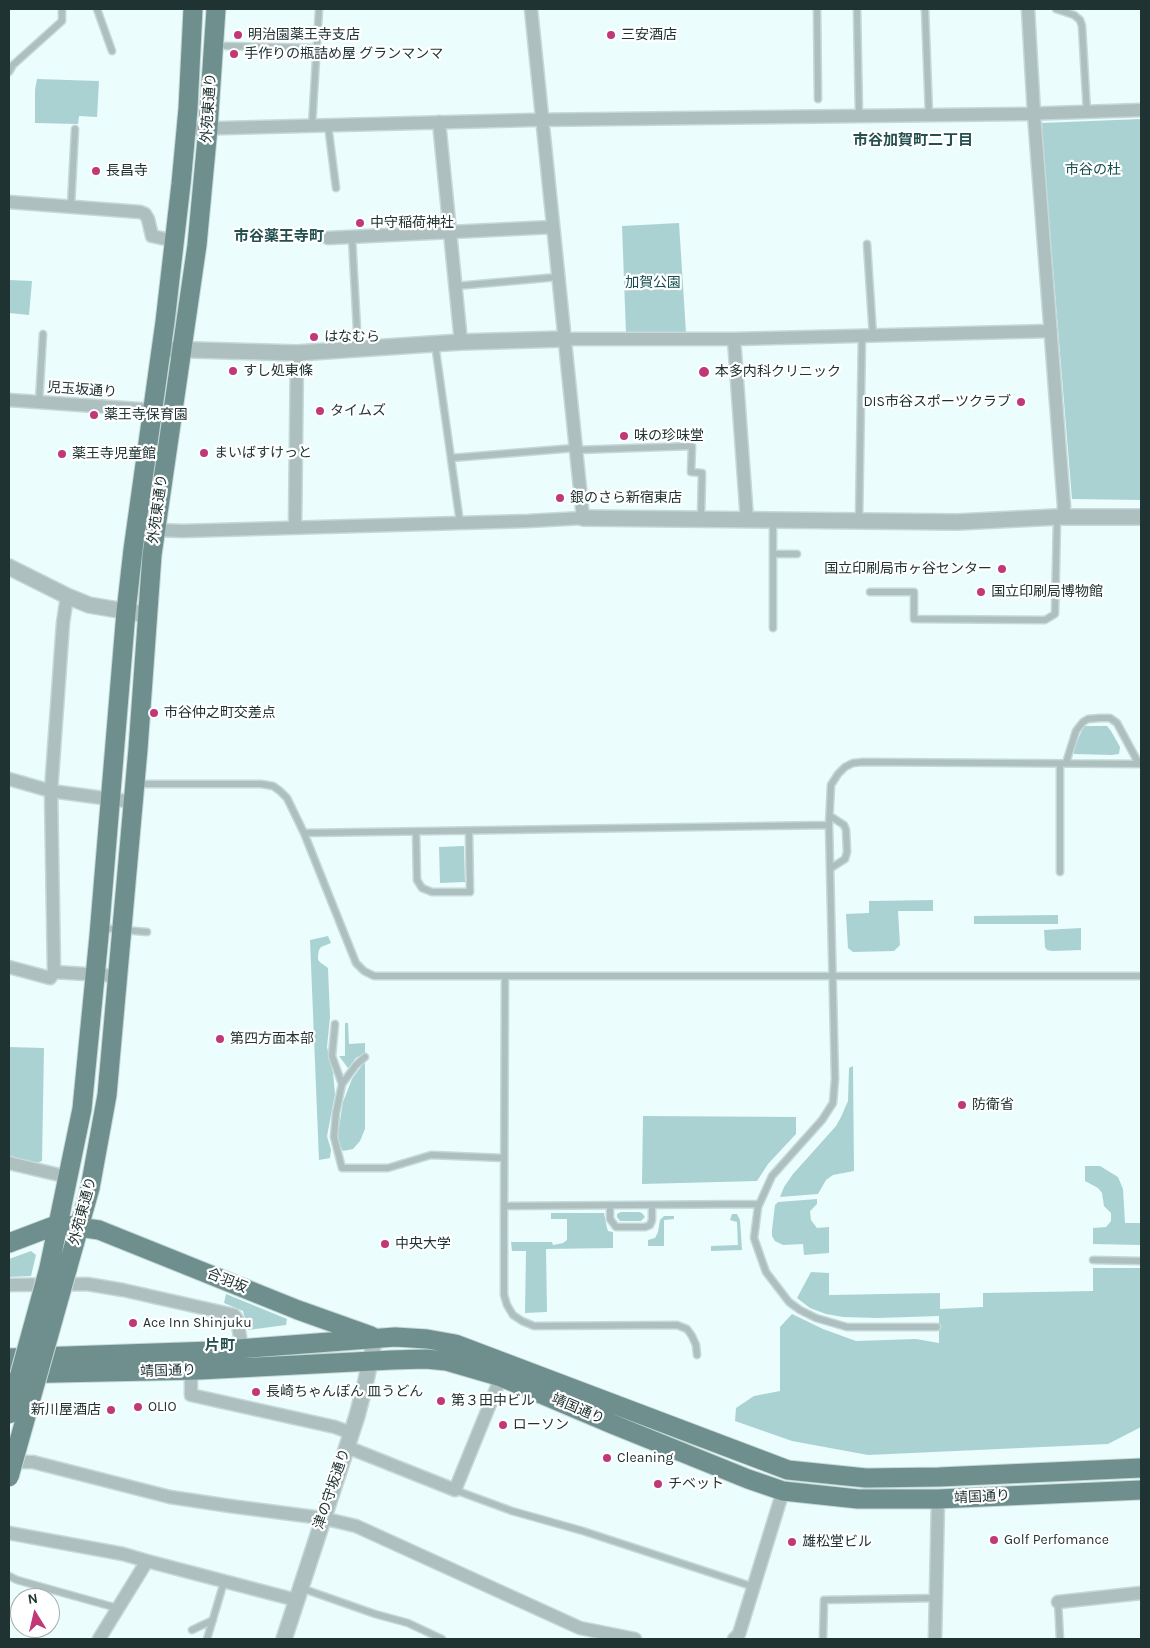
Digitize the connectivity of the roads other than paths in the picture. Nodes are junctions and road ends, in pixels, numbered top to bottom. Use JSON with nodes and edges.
{"nodes":[{"id":1,"x":62,"y":9,"type":"edge"},
{"id":2,"x":98,"y":9,"type":"edge"},
{"id":3,"x":193,"y":9,"type":"edge"},
{"id":4,"x":216,"y":9,"type":"edge"},
{"id":5,"x":319,"y":9,"type":"edge"},
{"id":6,"x":531,"y":9,"type":"edge"},
{"id":7,"x":818,"y":9,"type":"edge"},
{"id":8,"x":857,"y":9,"type":"edge"},
{"id":9,"x":925,"y":9,"type":"edge"},
{"id":10,"x":1028,"y":9,"type":"edge"},
{"id":11,"x":1056,"y":9,"type":"edge"},
{"id":12,"x":226,"y":46,"type":"dead end"},
{"id":13,"x":316,"y":48,"type":"junction"},
{"id":14,"x":112,"y":51,"type":"dead end"},
{"id":15,"x":9,"y":72,"type":"edge"},
{"id":16,"x":818,"y":99,"type":"dead end"},
{"id":17,"x":1141,"y":110,"type":"edge"},
{"id":18,"x":1087,"y":113,"type":"junction"},
{"id":19,"x":1034,"y":114,"type":"junction"},
{"id":20,"x":929,"y":115,"type":"junction"},
{"id":21,"x":859,"y":116,"type":"junction"},
{"id":22,"x":542,"y":120,"type":"junction"},
{"id":23,"x":439,"y":122,"type":"junction"},
{"id":24,"x":328,"y":125,"type":"junction"},
{"id":25,"x":312,"y":126,"type":"junction"},
{"id":26,"x":208,"y":128,"type":"junction"},
{"id":27,"x":75,"y":129,"type":"dead end"},
{"id":28,"x":186,"y":129,"type":"junction"},
{"id":29,"x":336,"y":188,"type":"dead end"},
{"id":30,"x":9,"y":202,"type":"edge"},
{"id":31,"x":71,"y":206,"type":"junction"},
{"id":32,"x":553,"y":227,"type":"junction"},
{"id":33,"x":450,"y":232,"type":"junction"},
{"id":34,"x":352,"y":237,"type":"junction"},
{"id":35,"x":328,"y":238,"type":"dead end"},
{"id":36,"x":175,"y":242,"type":"junction"},
{"id":37,"x":867,"y":244,"type":"dead end"},
{"id":38,"x":558,"y":277,"type":"junction"},
{"id":39,"x":456,"y":286,"type":"junction"},
{"id":40,"x":1051,"y":332,"type":"junction"},
{"id":41,"x":43,"y":334,"type":"dead end"},
{"id":42,"x":868,"y":336,"type":"junction"},
{"id":43,"x":564,"y":339,"type":"junction"},
{"id":44,"x":734,"y":339,"type":"junction"},
{"id":45,"x":461,"y":342,"type":"junction"},
{"id":46,"x":435,"y":344,"type":"junction"},
{"id":47,"x":161,"y":349,"type":"junction"},
{"id":48,"x":182,"y":350,"type":"junction"},
{"id":49,"x":358,"y":350,"type":"junction"},
{"id":50,"x":297,"y":353,"type":"junction"},
{"id":51,"x":9,"y":400,"type":"edge"},
{"id":52,"x":39,"y":402,"type":"junction"},
{"id":53,"x":153,"y":410,"type":"junction"},
{"id":54,"x":576,"y":449,"type":"junction"},
{"id":55,"x":451,"y":458,"type":"junction"},
{"id":56,"x":1060,"y":517,"type":"junction"},
{"id":57,"x":1141,"y":517,"type":"edge"},
{"id":58,"x":583,"y":518,"type":"junction"},
{"id":59,"x":701,"y":520,"type":"junction"},
{"id":60,"x":747,"y":520,"type":"junction"},
{"id":61,"x":774,"y":520,"type":"junction"},
{"id":62,"x":859,"y":522,"type":"junction"},
{"id":63,"x":460,"y":523,"type":"junction"},
{"id":64,"x":295,"y":527,"type":"junction"},
{"id":65,"x":155,"y":530,"type":"junction"},
{"id":66,"x":773,"y":554,"type":"junction"},
{"id":67,"x":798,"y":554,"type":"dead end"},
{"id":68,"x":9,"y":568,"type":"edge"},
{"id":69,"x":870,"y":592,"type":"dead end"},
{"id":70,"x":67,"y":596,"type":"junction"},
{"id":71,"x":126,"y":612,"type":"junction"},
{"id":72,"x":148,"y":615,"type":"junction"},
{"id":73,"x":773,"y":628,"type":"dead end"},
{"id":74,"x":1063,"y":764,"type":"junction"},
{"id":75,"x":1140,"y":764,"type":"edge"},
{"id":76,"x":9,"y":779,"type":"edge"},
{"id":77,"x":51,"y":791,"type":"junction"},
{"id":78,"x":134,"y":793,"type":"junction"},
{"id":79,"x":110,"y":799,"type":"junction"},
{"id":80,"x":830,"y":816,"type":"junction"},
{"id":81,"x":830,"y":825,"type":"junction"},
{"id":82,"x":469,"y":831,"type":"junction"},
{"id":83,"x":416,"y":832,"type":"junction"},
{"id":84,"x":304,"y":833,"type":"junction"},
{"id":85,"x":831,"y":868,"type":"junction"},
{"id":86,"x":1060,"y":872,"type":"dead end"},
{"id":87,"x":100,"y":928,"type":"junction"},
{"id":88,"x":122,"y":930,"type":"junction"},
{"id":89,"x":147,"y":932,"type":"dead end"},
{"id":90,"x":9,"y":967,"type":"edge"},
{"id":91,"x":54,"y":972,"type":"junction"},
{"id":92,"x":95,"y":975,"type":"junction"},
{"id":93,"x":118,"y":976,"type":"junction"},
{"id":94,"x":505,"y":976,"type":"junction"},
{"id":95,"x":832,"y":976,"type":"junction"},
{"id":96,"x":1141,"y":976,"type":"edge"},
{"id":97,"x":335,"y":1024,"type":"dead end"},
{"id":98,"x":365,"y":1057,"type":"dead end"},
{"id":99,"x":342,"y":1084,"type":"junction"},
{"id":100,"x":504,"y":1158,"type":"junction"},
{"id":101,"x":9,"y":1163,"type":"edge"},
{"id":102,"x":68,"y":1177,"type":"junction"},
{"id":103,"x":652,"y":1204,"type":"junction"},
{"id":104,"x":759,"y":1204,"type":"junction"},
{"id":105,"x":610,"y":1205,"type":"junction"},
{"id":106,"x":504,"y":1206,"type":"junction"},
{"id":107,"x":59,"y":1224,"type":"junction"},
{"id":108,"x":80,"y":1226,"type":"junction"},
{"id":109,"x":9,"y":1243,"type":"edge"},
{"id":110,"x":1093,"y":1260,"type":"dead end"},
{"id":111,"x":1141,"y":1261,"type":"edge"},
{"id":112,"x":58,"y":1269,"type":"junction"},
{"id":113,"x":9,"y":1284,"type":"edge"},
{"id":114,"x":298,"y":1310,"type":"junction"},
{"id":115,"x":326,"y":1326,"type":"junction"},
{"id":116,"x":937,"y":1327,"type":"dead end"},
{"id":117,"x":375,"y":1338,"type":"junction"},
{"id":118,"x":348,"y":1340,"type":"junction"},
{"id":119,"x":287,"y":1346,"type":"junction"},
{"id":120,"x":242,"y":1349,"type":"junction"},
{"id":121,"x":697,"y":1355,"type":"dead end"},
{"id":122,"x":9,"y":1358,"type":"edge"},
{"id":123,"x":370,"y":1361,"type":"junction"},
{"id":124,"x":199,"y":1370,"type":"junction"},
{"id":125,"x":9,"y":1374,"type":"edge"},
{"id":126,"x":501,"y":1377,"type":"junction"},
{"id":127,"x":9,"y":1414,"type":"edge"},
{"id":128,"x":349,"y":1440,"type":"junction"},
{"id":129,"x":9,"y":1462,"type":"edge"},
{"id":130,"x":1141,"y":1468,"type":"edge"},
{"id":131,"x":9,"y":1477,"type":"edge"},
{"id":132,"x":455,"y":1490,"type":"junction"},
{"id":133,"x":1141,"y":1490,"type":"edge"},
{"id":134,"x":784,"y":1491,"type":"junction"},
{"id":135,"x":938,"y":1499,"type":"junction"},
{"id":136,"x":322,"y":1518,"type":"junction"},
{"id":137,"x":9,"y":1533,"type":"edge"},
{"id":138,"x":147,"y":1561,"type":"junction"},
{"id":139,"x":9,"y":1576,"type":"edge"},
{"id":140,"x":224,"y":1582,"type":"junction"},
{"id":141,"x":754,"y":1588,"type":"junction"},
{"id":142,"x":1141,"y":1593,"type":"edge"},
{"id":143,"x":298,"y":1594,"type":"junction"},
{"id":144,"x":937,"y":1598,"type":"junction"},
{"id":145,"x":1058,"y":1602,"type":"joint"},
{"id":146,"x":117,"y":1608,"type":"junction"},
{"id":147,"x":213,"y":1620,"type":"junction"},
{"id":148,"x":192,"y":1630,"type":"dead end"},
{"id":149,"x":98,"y":1639,"type":"edge"},
{"id":150,"x":207,"y":1639,"type":"edge"},
{"id":151,"x":284,"y":1639,"type":"edge"},
{"id":152,"x":442,"y":1639,"type":"edge"},
{"id":153,"x":635,"y":1639,"type":"edge"},
{"id":154,"x":734,"y":1639,"type":"edge"},
{"id":155,"x":823,"y":1639,"type":"edge"},
{"id":156,"x":935,"y":1639,"type":"edge"},
{"id":157,"x":1060,"y":1639,"type":"edge"}],
"edges":[{"from":1,"to":15,"type":"lane"},
{"from":2,"to":14,"type":"lane"},
{"from":3,"to":28,"type":"main road","name":"外苑東通り"},
{"from":4,"to":26,"type":"main road","name":"外苑東通り"},
{"from":5,"to":13,"type":"lane"},
{"from":6,"to":22,"type":"street"},
{"from":7,"to":16,"type":"lane"},
{"from":8,"to":21,"type":"lane"},
{"from":9,"to":20,"type":"lane"},
{"from":10,"to":19,"type":"street"},
{"from":11,"to":18,"type":"lane"},
{"from":12,"to":13,"type":"lane"},
{"from":13,"to":25,"type":"lane"},
{"from":17,"to":18,"type":"street"},
{"from":18,"to":19,"type":"street"},
{"from":19,"to":20,"type":"street"},
{"from":19,"to":40,"type":"street"},
{"from":20,"to":21,"type":"street"},
{"from":21,"to":22,"type":"street"},
{"from":22,"to":23,"type":"street"},
{"from":22,"to":32,"type":"street"},
{"from":23,"to":24,"type":"street"},
{"from":23,"to":33,"type":"street"},
{"from":24,"to":25,"type":"street"},
{"from":24,"to":29,"type":"lane"},
{"from":25,"to":26,"type":"street"},
{"from":26,"to":28,"type":"street"},
{"from":26,"to":48,"type":"main road","name":"外苑東通り"},
{"from":27,"to":31,"type":"lane"},
{"from":28,"to":36,"type":"main road","name":"外苑東通り"},
{"from":30,"to":31,"type":"street"},
{"from":31,"to":36,"type":"street"},
{"from":32,"to":33,"type":"street"},
{"from":32,"to":38,"type":"street"},
{"from":33,"to":34,"type":"street"},
{"from":33,"to":39,"type":"street"},
{"from":34,"to":35,"type":"street"},
{"from":34,"to":49,"type":"lane"},
{"from":36,"to":47,"type":"main road","name":"外苑東通り"},
{"from":37,"to":42,"type":"lane"},
{"from":38,"to":39,"type":"lane"},
{"from":38,"to":43,"type":"street"},
{"from":39,"to":45,"type":"street"},
{"from":40,"to":42,"type":"street"},
{"from":40,"to":56,"type":"street"},
{"from":41,"to":52,"type":"lane"},
{"from":42,"to":44,"type":"street"},
{"from":42,"to":62,"type":"lane"},
{"from":43,"to":44,"type":"street"},
{"from":43,"to":45,"type":"street"},
{"from":43,"to":54,"type":"street"},
{"from":44,"to":60,"type":"street"},
{"from":45,"to":46,"type":"street"},
{"from":46,"to":49,"type":"street"},
{"from":46,"to":55,"type":"lane"},
{"from":47,"to":48,"type":"street"},
{"from":47,"to":53,"type":"main road","name":"外苑東通り"},
{"from":48,"to":50,"type":"street"},
{"from":48,"to":65,"type":"main road","name":"外苑東通り"},
{"from":49,"to":50,"type":"street"},
{"from":50,"to":64,"type":"street"},
{"from":51,"to":52,"type":"street","name":"児玉坂通り"},
{"from":52,"to":53,"type":"street","name":"児玉坂通り"},
{"from":53,"to":71,"type":"main road","name":"外苑東通り"},
{"from":54,"to":55,"type":"lane"},
{"from":54,"to":58,"type":"street"},
{"from":54,"to":59,"type":"lane"},
{"from":55,"to":63,"type":"lane"},
{"from":56,"to":57,"type":"street"},
{"from":56,"to":62,"type":"street"},
{"from":56,"to":69,"type":"lane"},
{"from":58,"to":59,"type":"street"},
{"from":58,"to":63,"type":"street"},
{"from":59,"to":60,"type":"street"},
{"from":60,"to":61,"type":"street"},
{"from":61,"to":62,"type":"street"},
{"from":61,"to":66,"type":"lane"},
{"from":63,"to":64,"type":"street"},
{"from":64,"to":65,"type":"street"},
{"from":65,"to":72,"type":"main road","name":"外苑東通り"},
{"from":66,"to":67,"type":"lane"},
{"from":66,"to":73,"type":"lane"},
{"from":68,"to":70,"type":"street"},
{"from":70,"to":71,"type":"street"},
{"from":70,"to":77,"type":"street"},
{"from":71,"to":72,"type":"street"},
{"from":71,"to":79,"type":"main road","name":"外苑東通り"},
{"from":72,"to":78,"type":"main road","name":"外苑東通り"},
{"from":74,"to":75,"type":"lane"},
{"from":74,"to":75,"type":"lane"},
{"from":74,"to":80,"type":"lane"},
{"from":74,"to":86,"type":"lane"},
{"from":76,"to":77,"type":"street"},
{"from":77,"to":79,"type":"street"},
{"from":77,"to":91,"type":"street"},
{"from":78,"to":79,"type":"street"},
{"from":78,"to":84,"type":"lane"},
{"from":78,"to":88,"type":"main road","name":"外苑東通り"},
{"from":79,"to":87,"type":"main road","name":"外苑東通り"},
{"from":80,"to":81,"type":"lane"},
{"from":80,"to":85,"type":"lane"},
{"from":81,"to":82,"type":"lane"},
{"from":81,"to":85,"type":"lane"},
{"from":82,"to":83,"type":"lane"},
{"from":82,"to":83,"type":"lane"},
{"from":83,"to":84,"type":"lane"},
{"from":84,"to":94,"type":"lane"},
{"from":85,"to":95,"type":"lane"},
{"from":87,"to":88,"type":"lane"},
{"from":87,"to":92,"type":"main road","name":"外苑東通り"},
{"from":88,"to":89,"type":"lane"},
{"from":88,"to":93,"type":"main road","name":"外苑東通り"},
{"from":90,"to":91,"type":"street"},
{"from":91,"to":92,"type":"street"},
{"from":92,"to":93,"type":"street"},
{"from":92,"to":102,"type":"main road","name":"外苑東通り"},
{"from":93,"to":108,"type":"main road","name":"外苑東通り"},
{"from":94,"to":95,"type":"lane"},
{"from":94,"to":100,"type":"lane"},
{"from":95,"to":96,"type":"lane"},
{"from":95,"to":104,"type":"lane"},
{"from":97,"to":99,"type":"lane"},
{"from":98,"to":99,"type":"lane"},
{"from":99,"to":100,"type":"lane"},
{"from":100,"to":106,"type":"lane"},
{"from":101,"to":102,"type":"street"},
{"from":102,"to":107,"type":"main road","name":"外苑東通り"},
{"from":103,"to":104,"type":"lane"},
{"from":103,"to":105,"type":"lane"},
{"from":103,"to":105,"type":"lane"},
{"from":104,"to":116,"type":"lane"},
{"from":105,"to":106,"type":"lane"},
{"from":106,"to":121,"type":"lane"},
{"from":107,"to":108,"type":"main road","name":"合羽坂"},
{"from":107,"to":109,"type":"main road"},
{"from":107,"to":112,"type":"main road","name":"外苑東通り"},
{"from":108,"to":112,"type":"main road","name":"外苑東通り"},
{"from":108,"to":114,"type":"main road","name":"合羽坂"},
{"from":110,"to":111,"type":"lane"},
{"from":112,"to":127,"type":"main road","name":"外苑東通り","bridge":true},
{"from":112,"to":131,"type":"main road","name":"外苑東通り","bridge":true},
{"from":113,"to":120,"type":"street"},
{"from":114,"to":115,"type":"main road"},
{"from":114,"to":117,"type":"main road","name":"合羽坂"},
{"from":115,"to":118,"type":"main road"},
{"from":115,"to":119,"type":"main road"},
{"from":117,"to":118,"type":"main road","name":"靖国通り"},
{"from":117,"to":123,"type":"street","name":"津の守坂通り"},
{"from":117,"to":130,"type":"main road","name":"靖国通り"},
{"from":118,"to":119,"type":"main road","name":"靖国通り"},
{"from":118,"to":123,"type":"main road"},
{"from":119,"to":120,"type":"main road","name":"靖国通り"},
{"from":120,"to":122,"type":"main road","name":"靖国通り"},
{"from":123,"to":124,"type":"main road","name":"靖国通り"},
{"from":123,"to":126,"type":"main road","name":"靖国通り"},
{"from":123,"to":128,"type":"street","name":"津の守坂通り"},
{"from":124,"to":125,"type":"main road","name":"靖国通り"},
{"from":124,"to":128,"type":"street"},
{"from":126,"to":132,"type":"street"},
{"from":126,"to":134,"type":"main road","name":"靖国通り"},
{"from":128,"to":132,"type":"street"},
{"from":128,"to":136,"type":"street","name":"津の守坂通り"},
{"from":129,"to":136,"type":"street"},
{"from":132,"to":141,"type":"lane"},
{"from":133,"to":135,"type":"main road","name":"靖国通り"},
{"from":134,"to":135,"type":"main road","name":"靖国通り"},
{"from":134,"to":141,"type":"street"},
{"from":135,"to":144,"type":"street"},
{"from":136,"to":143,"type":"street","name":"津の守坂通り"},
{"from":136,"to":153,"type":"street"},
{"from":137,"to":138,"type":"street"},
{"from":138,"to":140,"type":"street"},
{"from":138,"to":146,"type":"street"},
{"from":139,"to":146,"type":"lane"},
{"from":140,"to":143,"type":"street"},
{"from":140,"to":147,"type":"lane"},
{"from":141,"to":154,"type":"street"},
{"from":142,"to":145,"type":"street"},
{"from":143,"to":151,"type":"street","name":"津の守坂通り"},
{"from":143,"to":152,"type":"lane"},
{"from":144,"to":155,"type":"lane"},
{"from":144,"to":156,"type":"street"},
{"from":145,"to":157,"type":"lane"},
{"from":146,"to":149,"type":"street"},
{"from":147,"to":148,"type":"lane"},
{"from":147,"to":150,"type":"lane"}]}
